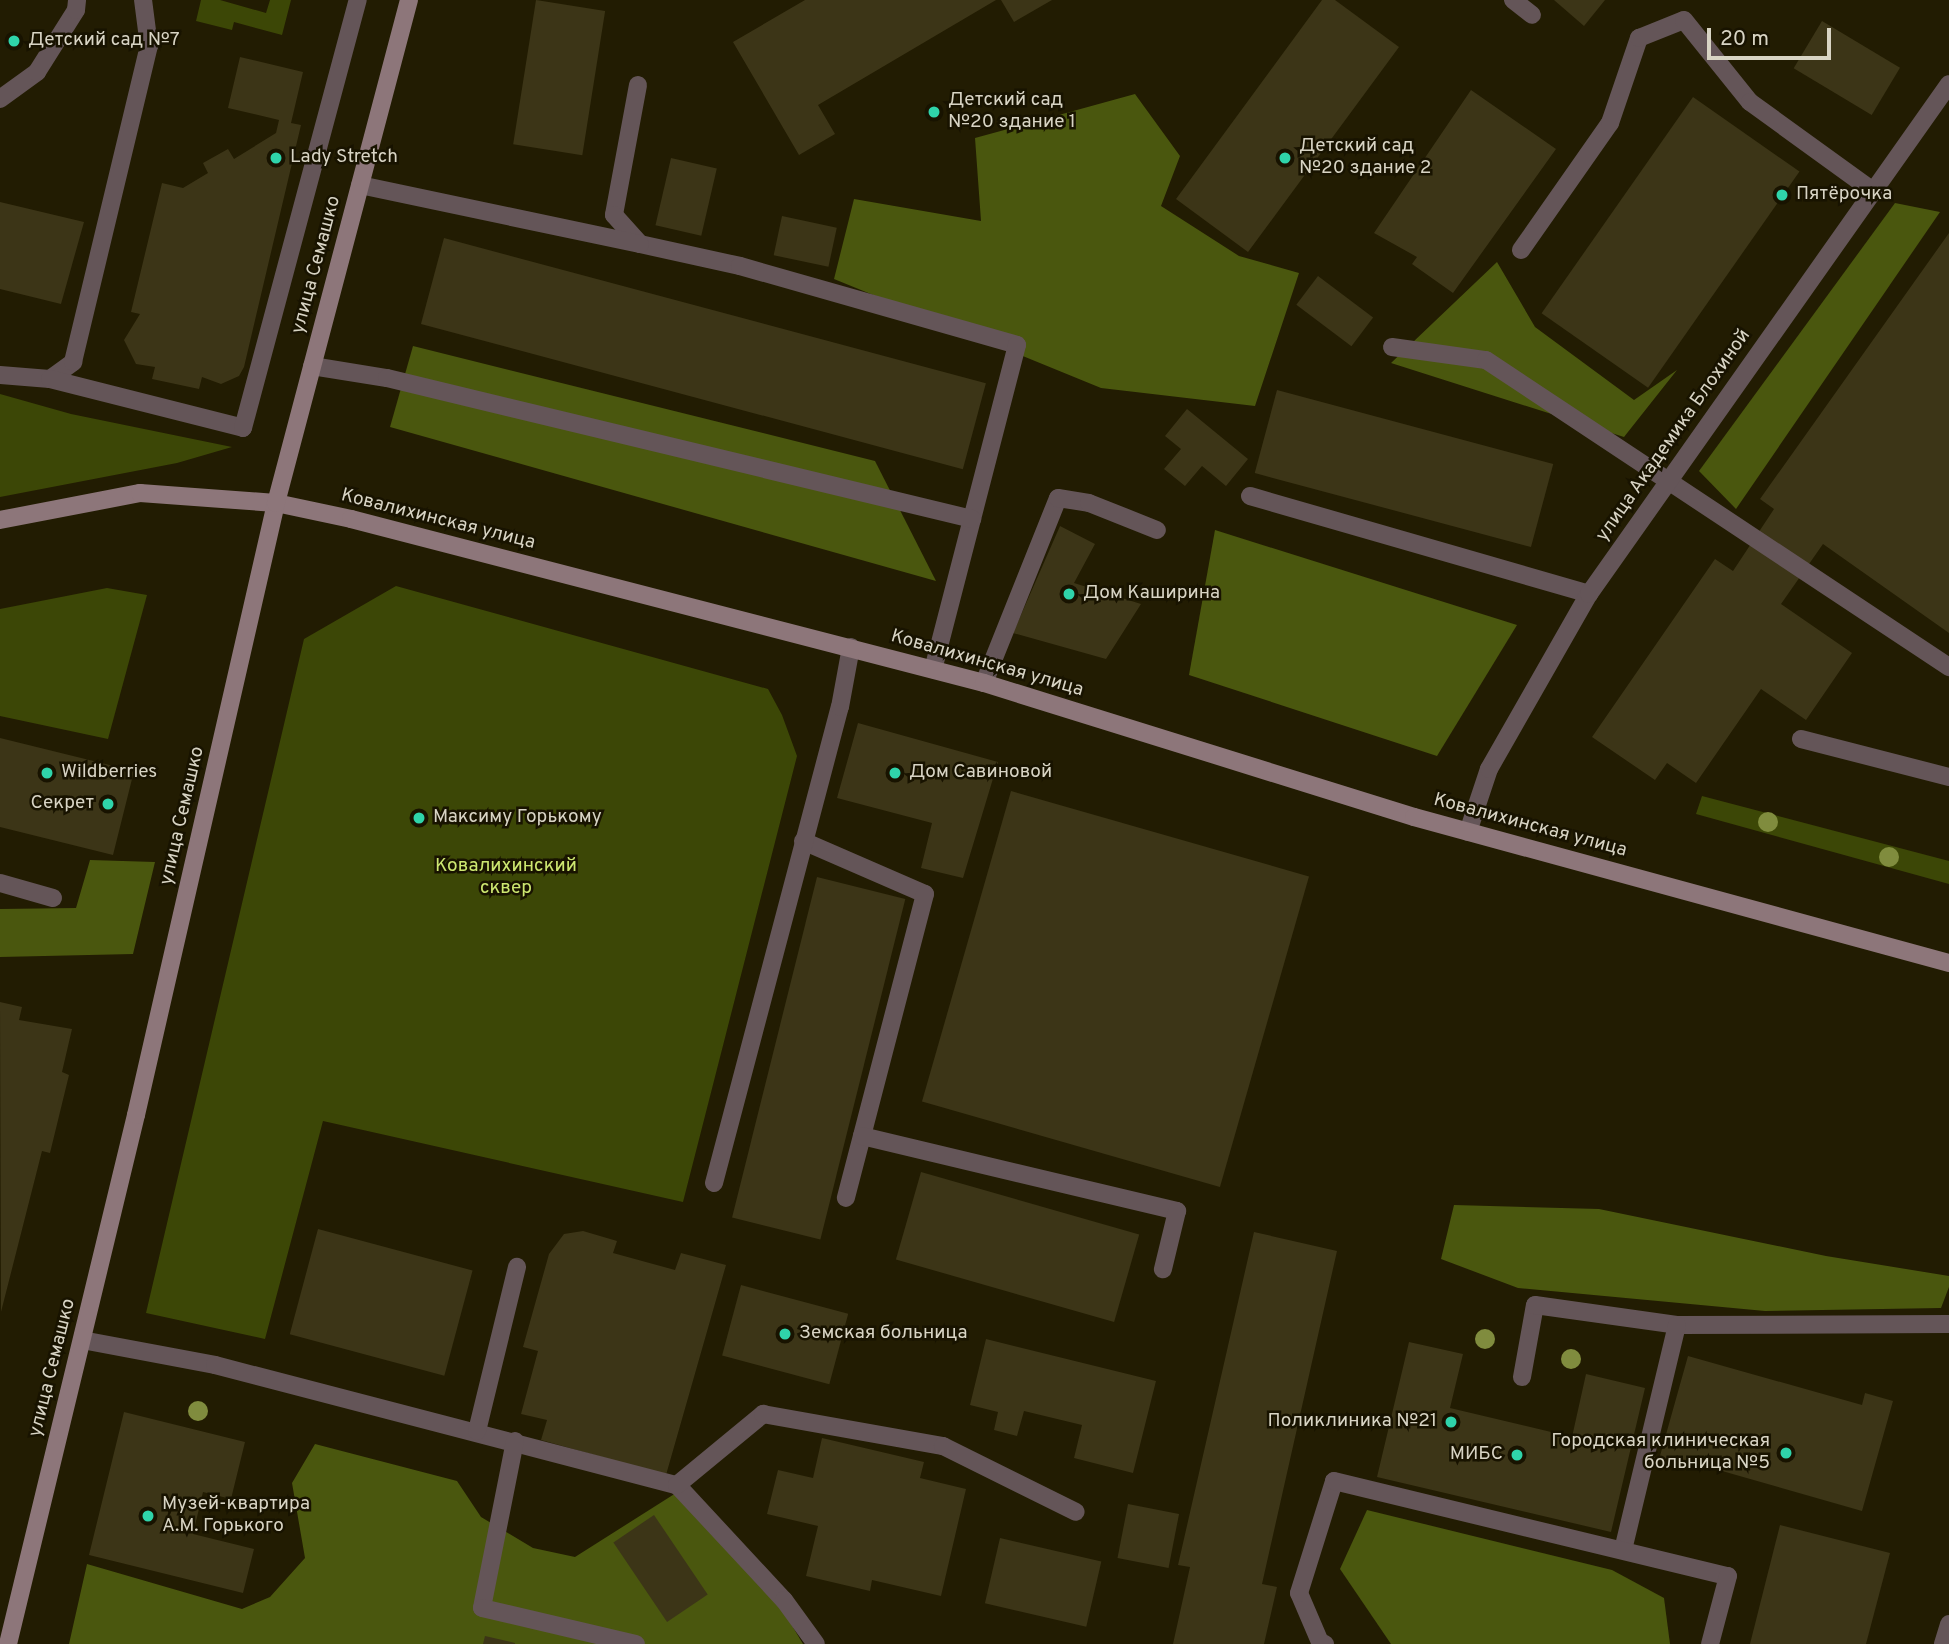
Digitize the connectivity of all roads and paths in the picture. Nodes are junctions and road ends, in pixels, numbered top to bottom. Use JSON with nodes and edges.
{"nodes":[{"id":1,"x":77,"y":0,"type":"edge"},
{"id":2,"x":143,"y":0,"type":"edge"},
{"id":3,"x":358,"y":0,"type":"edge"},
{"id":4,"x":409,"y":0,"type":"edge"},
{"id":5,"x":1513,"y":0,"type":"edge"},
{"id":6,"x":1532,"y":15,"type":"dead end"},
{"id":7,"x":1949,"y":84,"type":"edge"},
{"id":8,"x":638,"y":85,"type":"dead end"},
{"id":9,"x":0,"y":99,"type":"edge"},
{"id":10,"x":360,"y":186,"type":"junction"},
{"id":11,"x":1873,"y":191,"type":"junction"},
{"id":12,"x":640,"y":244,"type":"junction"},
{"id":13,"x":1521,"y":250,"type":"dead end"},
{"id":14,"x":1392,"y":347,"type":"dead end"},
{"id":15,"x":312,"y":366,"type":"junction"},
{"id":16,"x":0,"y":375,"type":"edge"},
{"id":17,"x":50,"y":379,"type":"junction"},
{"id":18,"x":1667,"y":483,"type":"junction"},
{"id":19,"x":1250,"y":496,"type":"dead end"},
{"id":20,"x":276,"y":503,"type":"junction"},
{"id":21,"x":972,"y":519,"type":"junction"},
{"id":22,"x":0,"y":520,"type":"edge"},
{"id":23,"x":1157,"y":530,"type":"dead end"},
{"id":24,"x":1589,"y":594,"type":"junction"},
{"id":25,"x":851,"y":647,"type":"junction"},
{"id":26,"x":1949,"y":667,"type":"edge"},
{"id":27,"x":933,"y":669,"type":"junction"},
{"id":28,"x":984,"y":683,"type":"junction"},
{"id":29,"x":1801,"y":739,"type":"dead end"},
{"id":30,"x":1949,"y":777,"type":"edge"},
{"id":31,"x":1468,"y":832,"type":"junction"},
{"id":32,"x":803,"y":841,"type":"junction"},
{"id":33,"x":0,"y":883,"type":"edge"},
{"id":34,"x":53,"y":898,"type":"dead end"},
{"id":35,"x":1949,"y":963,"type":"edge"},
{"id":36,"x":862,"y":1136,"type":"junction"},
{"id":37,"x":714,"y":1183,"type":"dead end"},
{"id":38,"x":846,"y":1198,"type":"dead end"},
{"id":39,"x":517,"y":1267,"type":"dead end"},
{"id":40,"x":1163,"y":1269,"type":"dead end"},
{"id":41,"x":1949,"y":1324,"type":"edge"},
{"id":42,"x":1677,"y":1325,"type":"junction"},
{"id":43,"x":82,"y":1340,"type":"junction"},
{"id":44,"x":1522,"y":1377,"type":"dead end"},
{"id":45,"x":477,"y":1431,"type":"junction"},
{"id":46,"x":516,"y":1441,"type":"junction"},
{"id":47,"x":677,"y":1485,"type":"junction"},
{"id":48,"x":1076,"y":1512,"type":"dead end"},
{"id":49,"x":1623,"y":1550,"type":"junction"},
{"id":50,"x":1949,"y":1624,"type":"edge"},
{"id":51,"x":8,"y":1644,"type":"edge"},
{"id":52,"x":636,"y":1644,"type":"edge"},
{"id":53,"x":816,"y":1644,"type":"edge"},
{"id":54,"x":1325,"y":1644,"type":"edge"},
{"id":55,"x":1710,"y":1644,"type":"edge"},
{"id":56,"x":1943,"y":1644,"type":"edge"}],
"edges":[{"from":1,"to":9,"type":"street"},
{"from":2,"to":17,"type":"street"},
{"from":3,"to":17,"type":"street"},
{"from":4,"to":10,"type":"street","name":"улица Семашко"},
{"from":5,"to":6,"type":"street"},
{"from":7,"to":11,"type":"street","name":"улица Академика Блохиной"},
{"from":8,"to":12,"type":"street"},
{"from":10,"to":12,"type":"street"},
{"from":10,"to":15,"type":"street","name":"улица Семашко"},
{"from":11,"to":13,"type":"street"},
{"from":11,"to":18,"type":"street","name":"улица Академика Блохиной"},
{"from":12,"to":21,"type":"street"},
{"from":14,"to":18,"type":"street"},
{"from":15,"to":20,"type":"street","name":"улица Семашко"},
{"from":15,"to":21,"type":"street"},
{"from":16,"to":17,"type":"street"},
{"from":18,"to":24,"type":"street","name":"улица Академика Блохиной"},
{"from":18,"to":26,"type":"street"},
{"from":19,"to":24,"type":"street"},
{"from":20,"to":22,"type":"street","name":"Ковалихинская улица"},
{"from":20,"to":25,"type":"street","name":"Ковалихинская улица"},
{"from":20,"to":43,"type":"street","name":"улица Семашко"},
{"from":21,"to":27,"type":"street"},
{"from":23,"to":28,"type":"street"},
{"from":24,"to":31,"type":"street","name":"улица Академика Блохиной"},
{"from":25,"to":27,"type":"street","name":"Ковалихинская улица"},
{"from":25,"to":32,"type":"street"},
{"from":27,"to":28,"type":"street","name":"Ковалихинская улица"},
{"from":28,"to":31,"type":"street","name":"Ковалихинская улица"},
{"from":29,"to":30,"type":"street"},
{"from":31,"to":35,"type":"street","name":"Ковалихинская улица"},
{"from":32,"to":36,"type":"street"},
{"from":32,"to":37,"type":"street"},
{"from":33,"to":34,"type":"street"},
{"from":36,"to":38,"type":"street"},
{"from":36,"to":40,"type":"street"},
{"from":39,"to":45,"type":"street"},
{"from":41,"to":42,"type":"street"},
{"from":42,"to":44,"type":"street"},
{"from":42,"to":49,"type":"street"},
{"from":43,"to":45,"type":"street"},
{"from":43,"to":51,"type":"street","name":"улица Семашко"},
{"from":45,"to":46,"type":"street"},
{"from":46,"to":47,"type":"street"},
{"from":46,"to":52,"type":"street"},
{"from":47,"to":48,"type":"street"},
{"from":47,"to":53,"type":"street"},
{"from":49,"to":54,"type":"street"},
{"from":49,"to":55,"type":"street"},
{"from":50,"to":56,"type":"street"}]}
